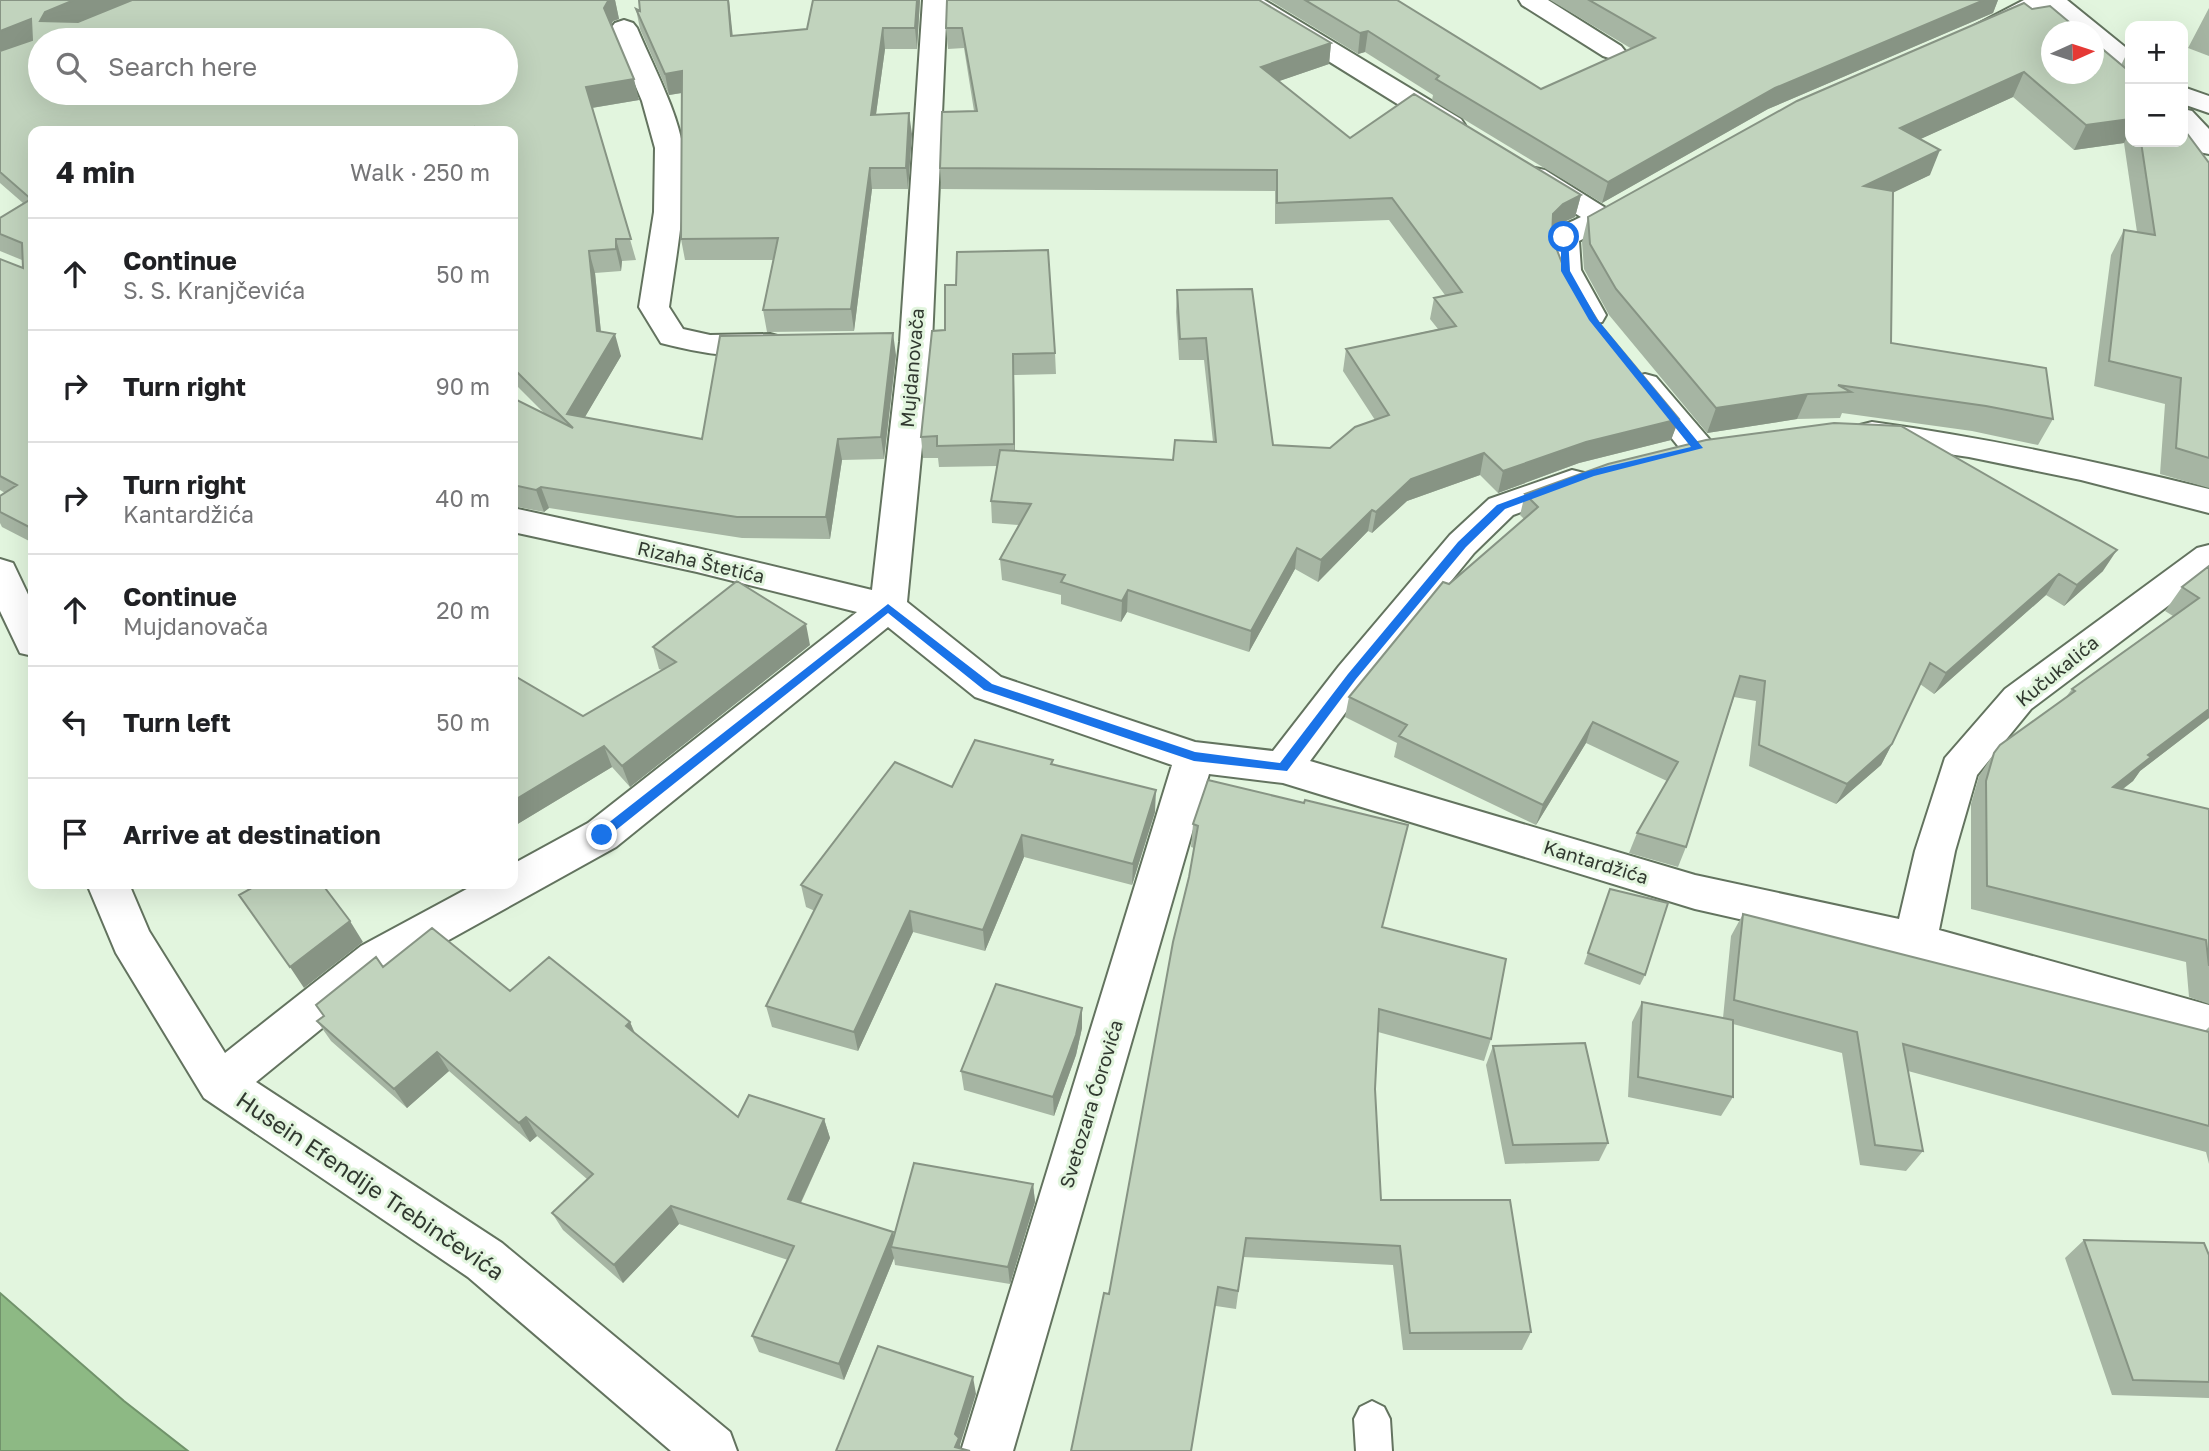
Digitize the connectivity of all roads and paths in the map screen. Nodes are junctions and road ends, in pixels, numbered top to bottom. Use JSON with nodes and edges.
{"nodes":[{"id":1,"x":935,"y":0,"type":"edge"},
{"id":2,"x":1247,"y":0,"type":"edge"},
{"id":3,"x":1531,"y":0,"type":"edge"},
{"id":4,"x":2043,"y":0,"type":"edge"},
{"id":5,"x":2052,"y":0,"type":"edge"},
{"id":6,"x":2079,"y":21,"type":"edge"},
{"id":7,"x":624,"y":28,"type":"dead end"},
{"id":8,"x":1960,"y":41,"type":"edge"},
{"id":9,"x":2104,"y":42,"type":"edge"},
{"id":10,"x":1612,"y":51,"type":"dead end"},
{"id":11,"x":2125,"y":60,"type":"edge"},
{"id":12,"x":2188,"y":97,"type":"edge"},
{"id":13,"x":2209,"y":105,"type":"edge"},
{"id":14,"x":2188,"y":123,"type":"edge"},
{"id":15,"x":1472,"y":138,"type":"edge"},
{"id":16,"x":2209,"y":146,"type":"edge"},
{"id":17,"x":1507,"y":160,"type":"edge"},
{"id":18,"x":793,"y":344,"type":"edge"},
{"id":19,"x":1839,"y":431,"type":"edge"},
{"id":20,"x":1658,"y":458,"type":"edge"},
{"id":21,"x":1605,"y":470,"type":"edge"},
{"id":22,"x":2209,"y":502,"type":"edge"},
{"id":23,"x":518,"y":521,"type":"edge"},
{"id":24,"x":2209,"y":556,"type":"edge"},
{"id":25,"x":0,"y":572,"type":"edge"},
{"id":26,"x":888,"y":607,"type":"junction"},
{"id":27,"x":28,"y":632,"type":"edge"},
{"id":28,"x":1194,"y":757,"type":"junction"},
{"id":29,"x":1283,"y":768,"type":"junction"},
{"id":30,"x":518,"y":881,"type":"edge"},
{"id":31,"x":110,"y":889,"type":"edge"},
{"id":32,"x":504,"y":889,"type":"edge"},
{"id":33,"x":1915,"y":942,"type":"junction"},
{"id":34,"x":2209,"y":1024,"type":"edge"},
{"id":35,"x":220,"y":1084,"type":"junction"},
{"id":36,"x":711,"y":1451,"type":"edge"},
{"id":37,"x":988,"y":1451,"type":"edge"}],
"edges":[{"from":1,"to":26,"type":"street","name":"Mujdanovača"},
{"from":2,"to":15,"type":"street"},
{"from":3,"to":10,"type":"street"},
{"from":4,"to":8,"type":"street"},
{"from":5,"to":6,"type":"street"},
{"from":7,"to":18,"type":"street"},
{"from":9,"to":11,"type":"street"},
{"from":12,"to":13,"type":"street"},
{"from":14,"to":16,"type":"street"},
{"from":17,"to":20,"type":"street"},
{"from":19,"to":22,"type":"street"},
{"from":21,"to":29,"type":"street"},
{"from":23,"to":26,"type":"street","name":"Rizaha Štetića"},
{"from":24,"to":33,"type":"street","name":"Kučukalića"},
{"from":25,"to":27,"type":"street"},
{"from":26,"to":28,"type":"street","name":"Kantardžića"},
{"from":26,"to":30,"type":"street","name":"Husein Efendije Trebinčevića"},
{"from":28,"to":29,"type":"street","name":"Kantardžića"},
{"from":28,"to":37,"type":"street","name":"Svetozara Ćorovića"},
{"from":29,"to":33,"type":"street","name":"Kantardžića"},
{"from":31,"to":35,"type":"street","name":"Husein Efendije Trebinčevića"},
{"from":32,"to":35,"type":"street","name":"Husein Efendije Trebinčevića"},
{"from":33,"to":34,"type":"street","name":"Kantardžića"},
{"from":35,"to":36,"type":"street","name":"Husein Efendije Trebinčevića"}]}
